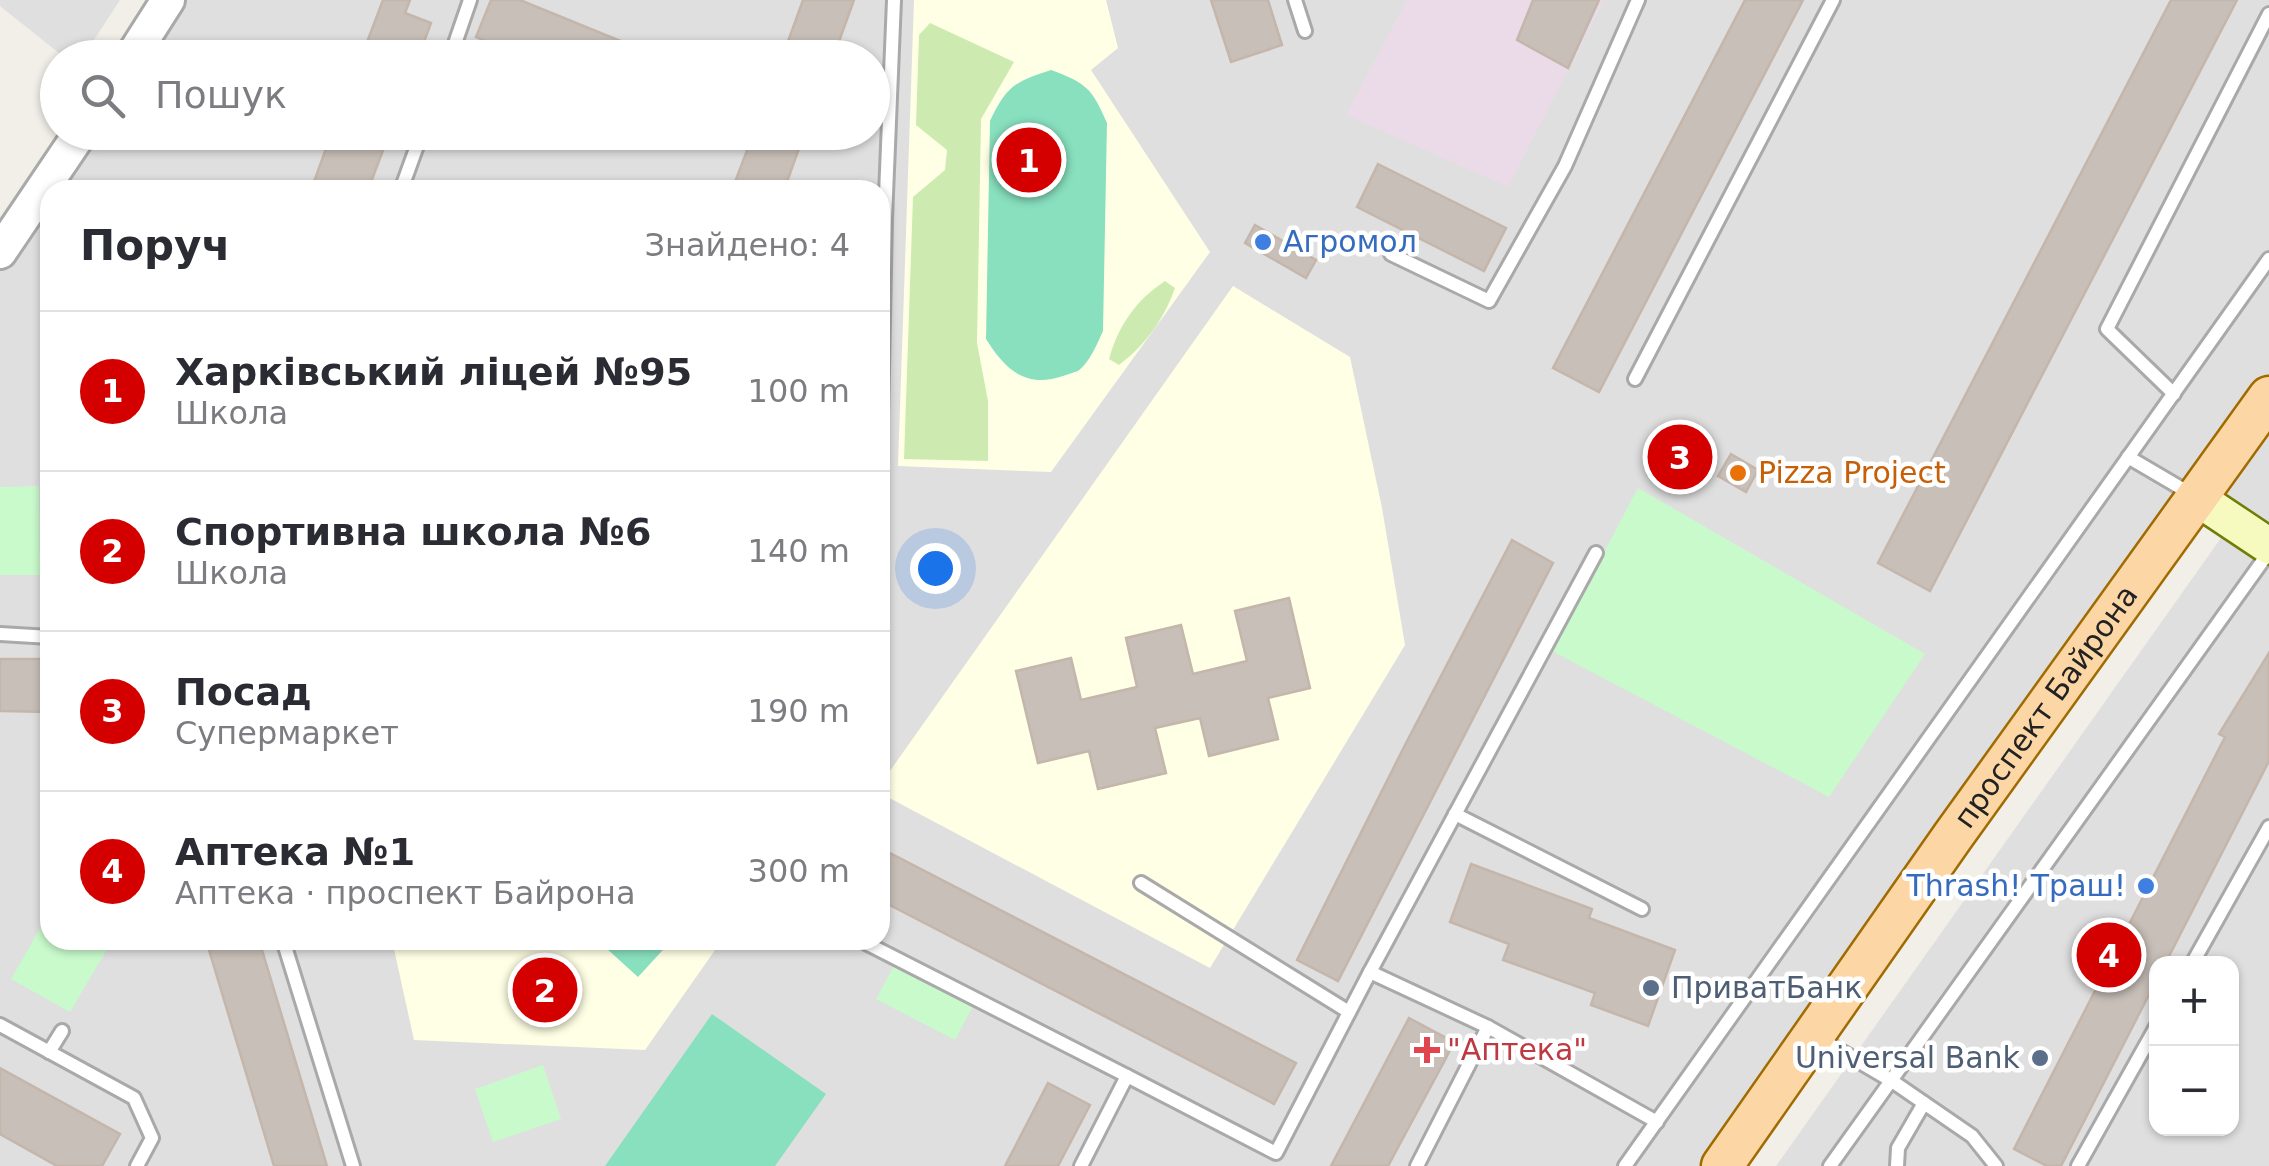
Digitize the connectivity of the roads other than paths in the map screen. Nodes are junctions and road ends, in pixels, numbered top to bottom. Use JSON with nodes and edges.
{"nodes":[{"id":1,"x":168,"y":0,"type":"edge"},
{"id":2,"x":470,"y":0,"type":"edge"},
{"id":3,"x":894,"y":0,"type":"edge"},
{"id":4,"x":1295,"y":0,"type":"edge"},
{"id":5,"x":1638,"y":0,"type":"edge"},
{"id":6,"x":1833,"y":0,"type":"edge"},
{"id":7,"x":2269,"y":14,"type":"edge"},
{"id":8,"x":1305,"y":31,"type":"dead end"},
{"id":9,"x":142,"y":40,"type":"edge"},
{"id":10,"x":456,"y":40,"type":"edge"},
{"id":11,"x":890,"y":110,"type":"edge"},
{"id":12,"x":69,"y":150,"type":"edge"},
{"id":13,"x":415,"y":150,"type":"edge"},
{"id":14,"x":889,"y":150,"type":"edge"},
{"id":15,"x":49,"y":180,"type":"edge"},
{"id":16,"x":405,"y":180,"type":"edge"},
{"id":17,"x":887,"y":180,"type":"edge"},
{"id":18,"x":40,"y":193,"type":"edge"},
{"id":19,"x":0,"y":252,"type":"edge"},
{"id":20,"x":1391,"y":254,"type":"dead end"},
{"id":21,"x":2269,"y":259,"type":"edge"},
{"id":22,"x":1635,"y":379,"type":"dead end"},
{"id":23,"x":2174,"y":394,"type":"junction"},
{"id":24,"x":2269,"y":397,"type":"edge"},
{"id":25,"x":2128,"y":457,"type":"junction"},
{"id":26,"x":2197,"y":498,"type":"junction"},
{"id":27,"x":2269,"y":548,"type":"edge"},
{"id":28,"x":1596,"y":553,"type":"dead end"},
{"id":29,"x":0,"y":634,"type":"edge"},
{"id":30,"x":40,"y":636,"type":"edge"},
{"id":31,"x":1455,"y":814,"type":"junction"},
{"id":32,"x":2269,"y":827,"type":"edge"},
{"id":33,"x":1141,"y":883,"type":"dead end"},
{"id":34,"x":1642,"y":909,"type":"dead end"},
{"id":35,"x":286,"y":950,"type":"edge"},
{"id":36,"x":880,"y":950,"type":"edge"},
{"id":37,"x":2196,"y":956,"type":"edge"},
{"id":38,"x":1370,"y":972,"type":"junction"},
{"id":39,"x":1350,"y":1012,"type":"junction"},
{"id":40,"x":0,"y":1025,"type":"edge"},
{"id":41,"x":1488,"y":1028,"type":"junction"},
{"id":42,"x":62,"y":1030,"type":"dead end"},
{"id":43,"x":1814,"y":1035,"type":"junction"},
{"id":44,"x":2149,"y":1039,"type":"edge"},
{"id":45,"x":50,"y":1052,"type":"junction"},
{"id":46,"x":1127,"y":1076,"type":"junction"},
{"id":47,"x":1892,"y":1081,"type":"junction"},
{"id":48,"x":1924,"y":1103,"type":"junction"},
{"id":49,"x":1657,"y":1122,"type":"junction"},
{"id":50,"x":138,"y":1166,"type":"edge"},
{"id":51,"x":353,"y":1166,"type":"edge"},
{"id":52,"x":1081,"y":1166,"type":"edge"},
{"id":53,"x":1417,"y":1166,"type":"edge"},
{"id":54,"x":1625,"y":1166,"type":"edge"},
{"id":55,"x":1722,"y":1166,"type":"edge"},
{"id":56,"x":1830,"y":1166,"type":"edge"},
{"id":57,"x":1897,"y":1166,"type":"edge"},
{"id":58,"x":1996,"y":1166,"type":"edge"},
{"id":59,"x":2078,"y":1166,"type":"edge"}],
"edges":[{"from":1,"to":9,"type":"street"},
{"from":2,"to":10,"type":"lane"},
{"from":3,"to":11,"type":"lane"},
{"from":4,"to":8,"type":"lane"},
{"from":5,"to":20,"type":"lane"},
{"from":6,"to":22,"type":"lane"},
{"from":7,"to":23,"type":"lane"},
{"from":12,"to":15,"type":"street"},
{"from":13,"to":16,"type":"lane"},
{"from":14,"to":17,"type":"lane"},
{"from":18,"to":19,"type":"street"},
{"from":21,"to":23,"type":"lane"},
{"from":23,"to":25,"type":"lane"},
{"from":24,"to":26,"type":"main road","name":"проспект Байрона"},
{"from":25,"to":26,"type":"lane"},
{"from":25,"to":49,"type":"lane"},
{"from":26,"to":27,"type":"main road"},
{"from":26,"to":43,"type":"main road","name":"проспект Байрона"},
{"from":27,"to":47,"type":"lane"},
{"from":28,"to":31,"type":"lane"},
{"from":29,"to":30,"type":"lane"},
{"from":31,"to":34,"type":"lane"},
{"from":31,"to":38,"type":"lane"},
{"from":32,"to":37,"type":"lane"},
{"from":33,"to":39,"type":"lane"},
{"from":35,"to":51,"type":"lane"},
{"from":36,"to":46,"type":"lane"},
{"from":38,"to":39,"type":"lane"},
{"from":38,"to":41,"type":"lane"},
{"from":39,"to":46,"type":"lane"},
{"from":40,"to":45,"type":"lane"},
{"from":41,"to":49,"type":"lane"},
{"from":41,"to":53,"type":"lane"},
{"from":42,"to":45,"type":"lane"},
{"from":43,"to":47,"type":"lane"},
{"from":43,"to":55,"type":"main road","name":"проспект Байрона"},
{"from":44,"to":59,"type":"lane"},
{"from":45,"to":50,"type":"lane"},
{"from":46,"to":52,"type":"lane"},
{"from":47,"to":48,"type":"lane"},
{"from":47,"to":56,"type":"lane"},
{"from":48,"to":57,"type":"lane"},
{"from":48,"to":58,"type":"lane"},
{"from":49,"to":54,"type":"lane"}]}
